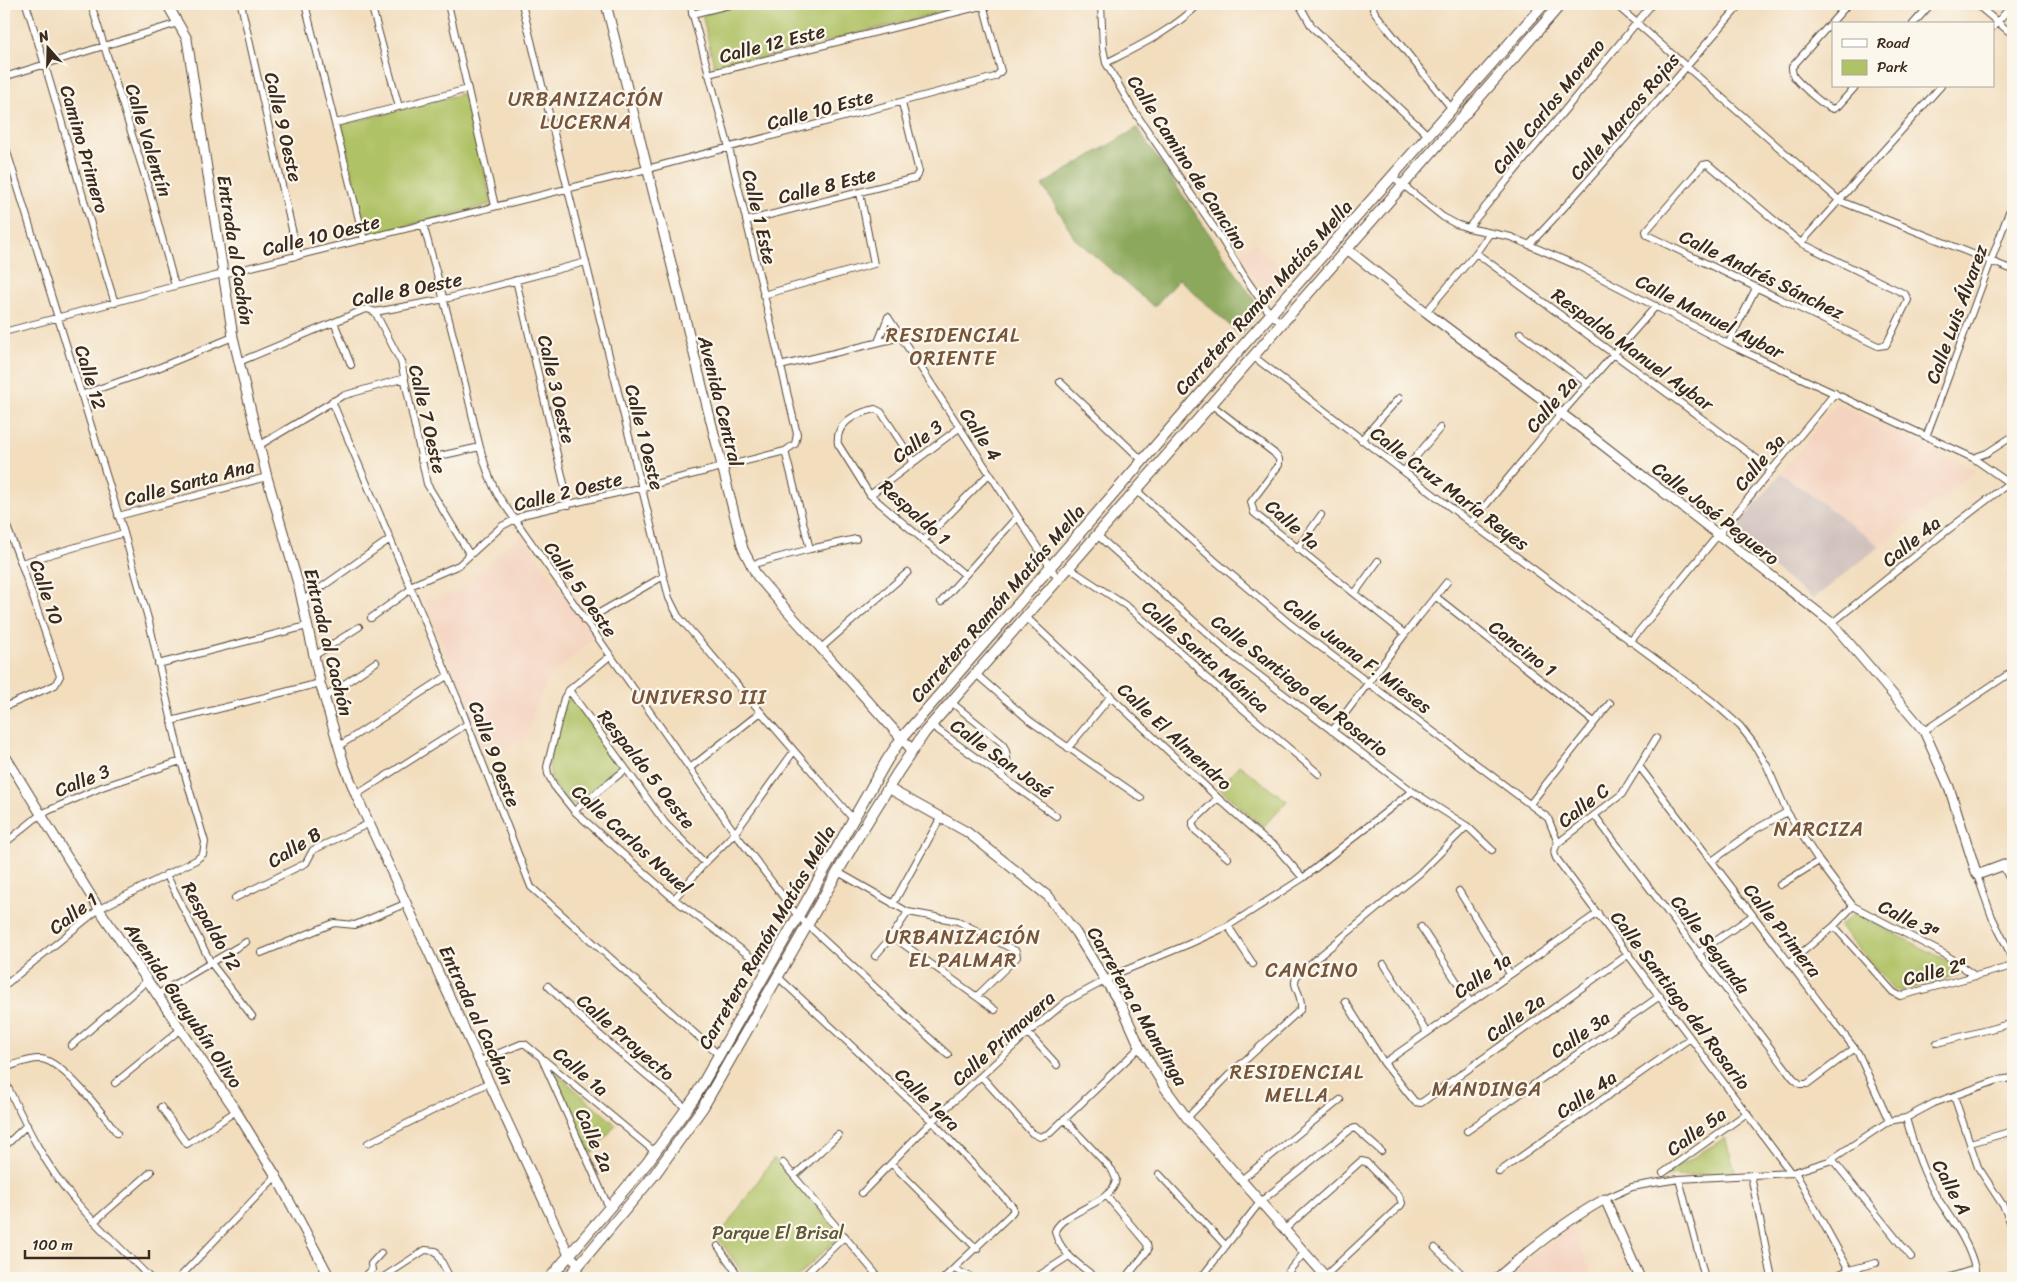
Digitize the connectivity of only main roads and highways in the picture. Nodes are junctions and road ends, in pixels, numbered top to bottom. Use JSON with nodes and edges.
{"nodes":[{"id":1,"x":167,"y":4,"type":"edge"},
{"id":2,"x":606,"y":4,"type":"edge"},
{"id":3,"x":1544,"y":4,"type":"edge"},
{"id":4,"x":1561,"y":4,"type":"edge"},
{"id":5,"x":1347,"y":248,"type":"junction"},
{"id":6,"x":901,"y":739,"type":"junction"},
{"id":7,"x":912,"y":750,"type":"junction"},
{"id":8,"x":4,"y":754,"type":"edge"},
{"id":9,"x":888,"y":788,"type":"junction"},
{"id":10,"x":2013,"y":882,"type":"edge"},
{"id":11,"x":569,"y":1255,"type":"junction"},
{"id":12,"x":579,"y":1265,"type":"junction"},
{"id":13,"x":1326,"y":1277,"type":"edge"},
{"id":14,"x":330,"y":1278,"type":"edge"},
{"id":15,"x":550,"y":1278,"type":"edge"},
{"id":16,"x":568,"y":1278,"type":"edge"},
{"id":17,"x":1497,"y":1278,"type":"edge"},
{"id":18,"x":1640,"y":1278,"type":"edge"}],
"edges":[{"from":1,"to":11,"type":"main road","name":"Entrada al Cachón"},
{"from":2,"to":6,"type":"main road","name":"Avenida Central"},
{"from":3,"to":6,"type":"main road","name":"Carretera Ramón Matías Mella"},
{"from":4,"to":5,"type":"main road","name":"Carretera Ramón Matías Mella"},
{"from":5,"to":7,"type":"main road","name":"Carretera Ramón Matías Mella"},
{"from":5,"to":10,"type":"main road","name":"Calle José Peguero"},
{"from":6,"to":7,"type":"main road","name":"Avenida Central"},
{"from":6,"to":11,"type":"main road","name":"Carretera Ramón Matías Mella"},
{"from":7,"to":9,"type":"main road","name":"Carretera Ramón Matías Mella"},
{"from":8,"to":14,"type":"main road","name":"Avenida Guayubín Olivo"},
{"from":9,"to":12,"type":"main road","name":"Carretera Ramón Matías Mella"},
{"from":9,"to":13,"type":"main road","name":"Carretera a Mandinga"},
{"from":11,"to":12,"type":"main road"},
{"from":11,"to":15,"type":"main road","name":"Carretera Ramón Matías Mella"},
{"from":12,"to":16,"type":"main road","name":"Carretera Ramón Matías Mella"},
{"from":17,"to":18,"type":"main road"}]}
